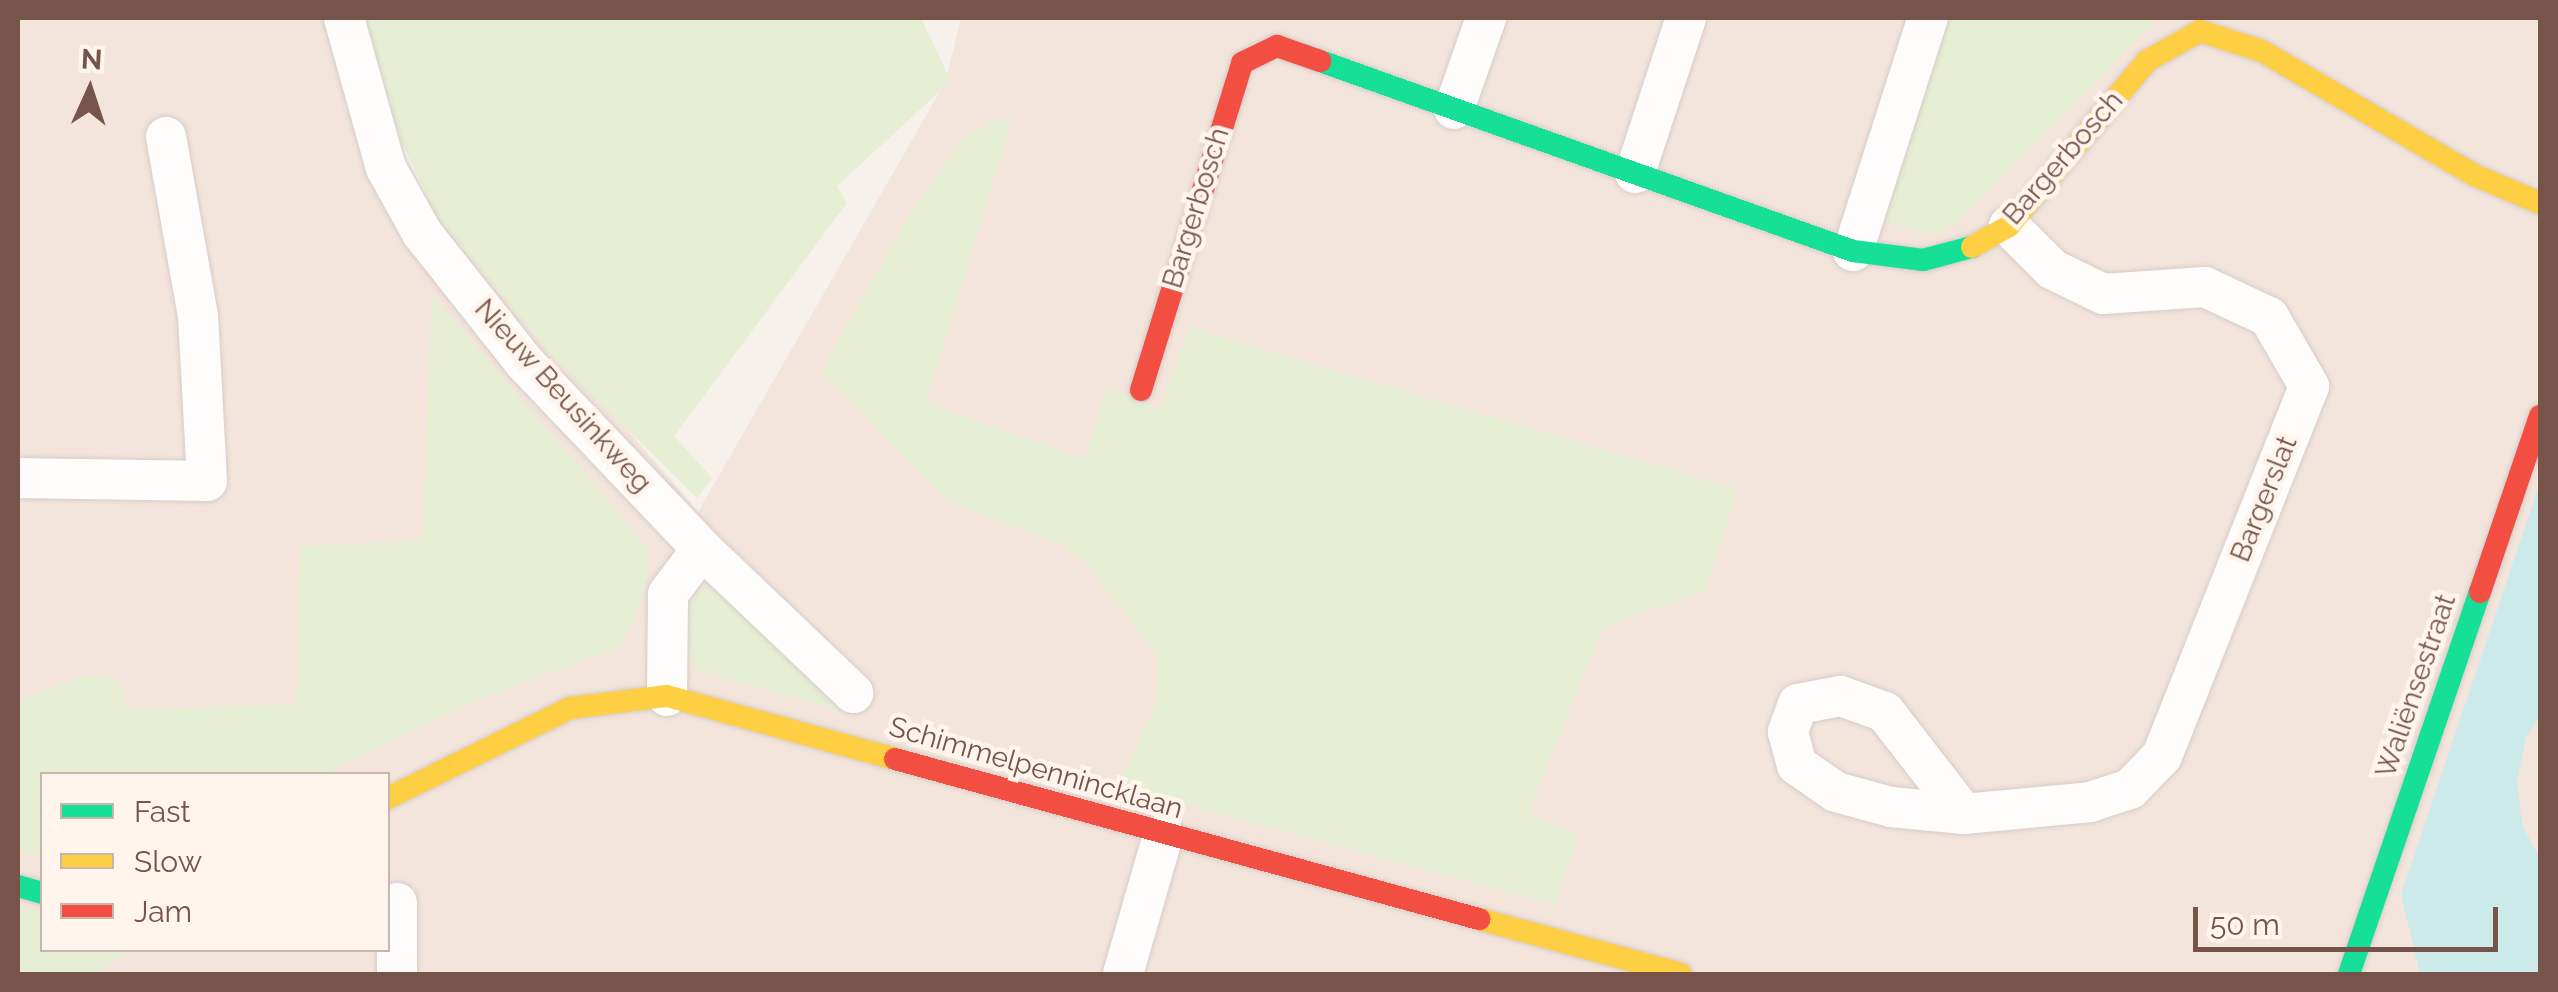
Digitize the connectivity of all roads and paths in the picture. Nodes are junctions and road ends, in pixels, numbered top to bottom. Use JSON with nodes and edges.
{"nodes":[{"id":1,"x":344,"y":18,"type":"edge"},
{"id":2,"x":1486,"y":18,"type":"edge"},
{"id":3,"x":1686,"y":18,"type":"edge"},
{"id":4,"x":1928,"y":18,"type":"edge"},
{"id":5,"x":2202,"y":24,"type":"edge"},
{"id":6,"x":1278,"y":32,"type":"edge"},
{"id":7,"x":1454,"y":109,"type":"junction"},
{"id":8,"x":166,"y":137,"type":"dead end"},
{"id":9,"x":1634,"y":174,"type":"junction"},
{"id":10,"x":2540,"y":203,"type":"edge"},
{"id":11,"x":2008,"y":226,"type":"junction"},
{"id":12,"x":1853,"y":251,"type":"junction"},
{"id":13,"x":1141,"y":390,"type":"dead end"},
{"id":14,"x":2540,"y":416,"type":"edge"},
{"id":15,"x":18,"y":479,"type":"edge"},
{"id":16,"x":702,"y":548,"type":"junction"},
{"id":17,"x":853,"y":693,"type":"dead end"},
{"id":18,"x":667,"y":696,"type":"junction"},
{"id":19,"x":390,"y":797,"type":"edge"},
{"id":20,"x":1964,"y":814,"type":"dead end"},
{"id":21,"x":1163,"y":835,"type":"junction"},
{"id":22,"x":397,"y":903,"type":"dead end"},
{"id":23,"x":397,"y":974,"type":"edge"},
{"id":24,"x":1123,"y":974,"type":"edge"},
{"id":25,"x":1681,"y":974,"type":"edge"},
{"id":26,"x":2349,"y":974,"type":"edge"}],
"edges":[{"from":1,"to":16,"type":"street","name":"Nieuw Beusinkweg"},
{"from":2,"to":7,"type":"street"},
{"from":3,"to":9,"type":"street"},
{"from":4,"to":12,"type":"street"},
{"from":5,"to":10,"type":"street","name":"Bargerbosch"},
{"from":5,"to":11,"type":"street","name":"Bargerbosch"},
{"from":6,"to":7,"type":"street","name":"Bargerbosch"},
{"from":6,"to":13,"type":"street","name":"Bargerbosch"},
{"from":7,"to":9,"type":"street","name":"Bargerbosch"},
{"from":8,"to":15,"type":"street"},
{"from":9,"to":12,"type":"street","name":"Bargerbosch"},
{"from":11,"to":12,"type":"street","name":"Bargerbosch"},
{"from":11,"to":20,"type":"street","name":"Bargerslat"},
{"from":14,"to":26,"type":"street","name":"Waliënsestraat"},
{"from":16,"to":17,"type":"street","name":"Nieuw Beusinkweg"},
{"from":16,"to":18,"type":"street"},
{"from":18,"to":19,"type":"street","name":"Schimmelpennincklaan"},
{"from":18,"to":21,"type":"street","name":"Schimmelpennincklaan"},
{"from":21,"to":24,"type":"street"},
{"from":21,"to":25,"type":"street","name":"Schimmelpennincklaan"},
{"from":22,"to":23,"type":"street"}]}
